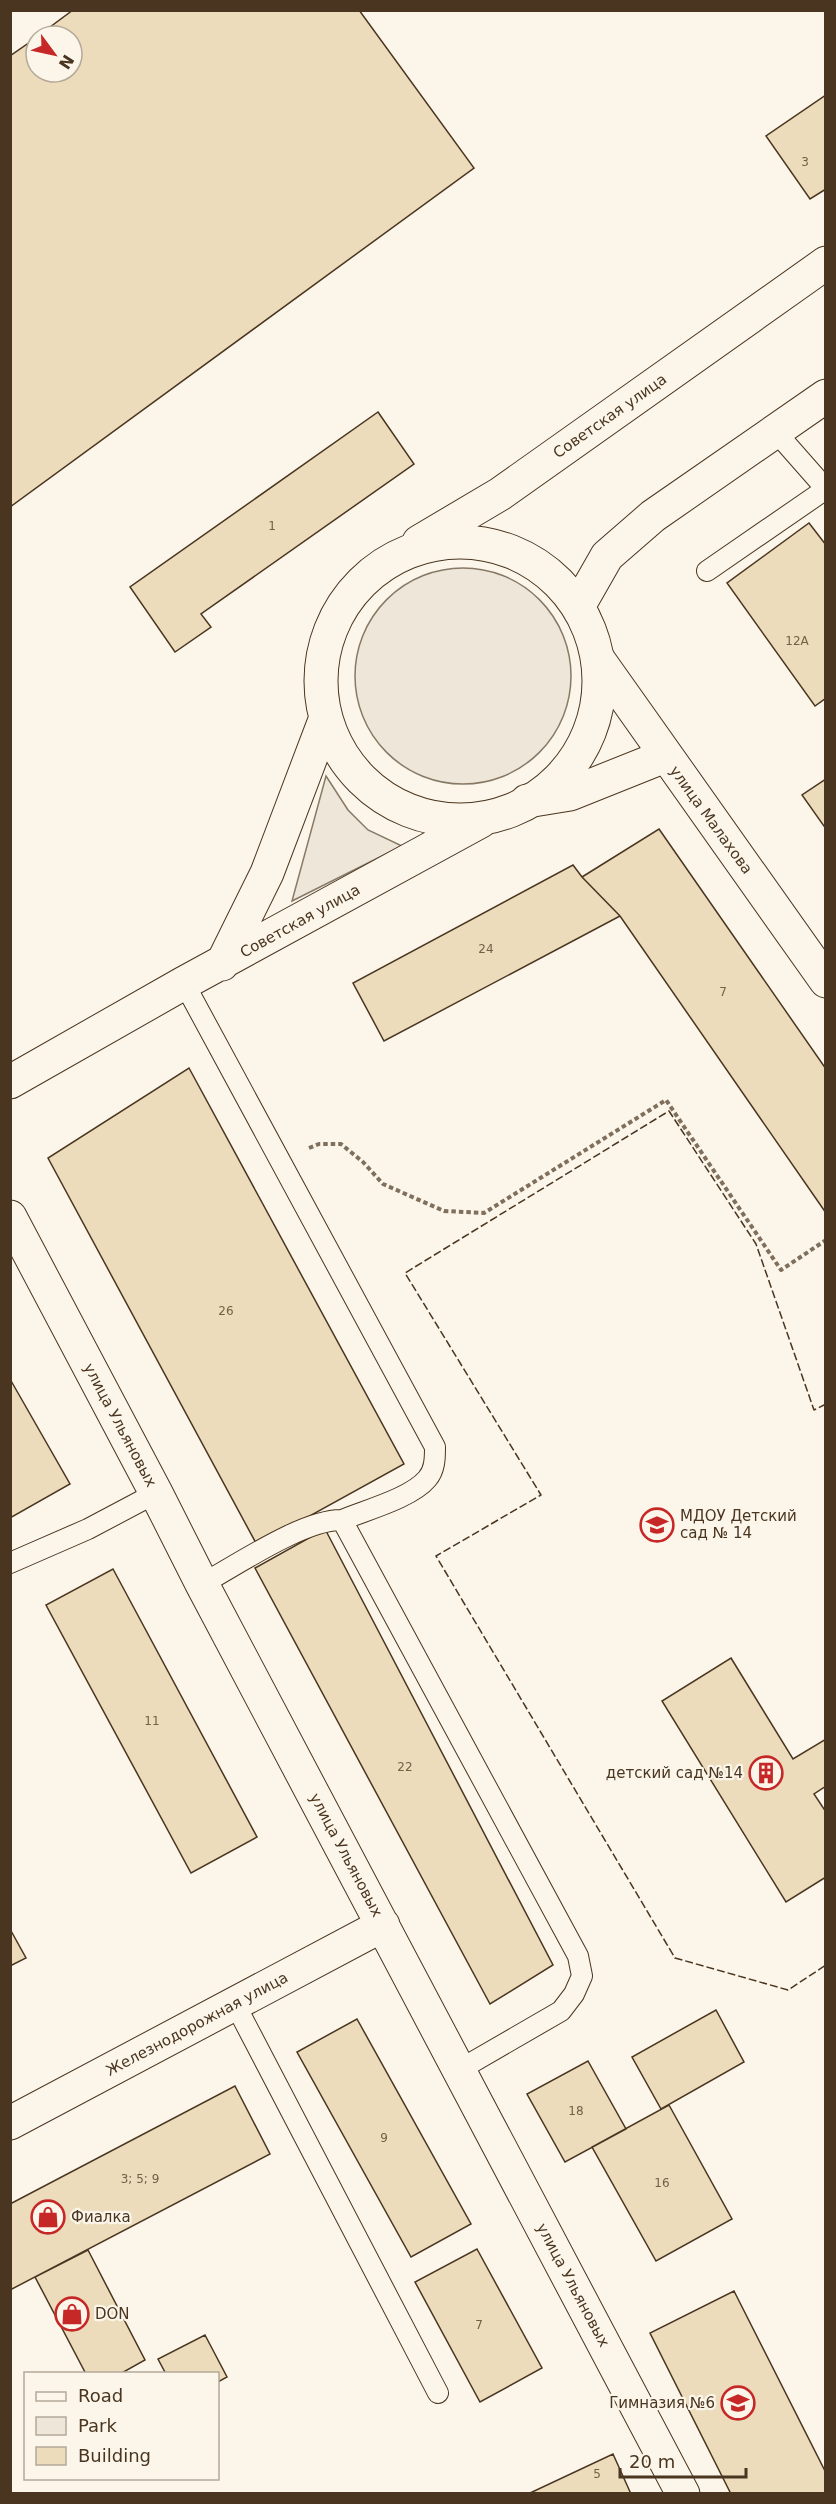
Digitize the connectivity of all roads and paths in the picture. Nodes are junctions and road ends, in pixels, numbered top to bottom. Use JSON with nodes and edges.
{"nodes":[{"id":1,"x":825,"y":263,"type":"edge"},
{"id":2,"x":825,"y":396,"type":"edge"},
{"id":3,"x":775,"y":431,"type":"junction"},
{"id":4,"x":825,"y":489,"type":"edge"},
{"id":5,"x":388,"y":560,"type":"junction"},
{"id":6,"x":707,"y":571,"type":"dead end"},
{"id":7,"x":579,"y":605,"type":"junction"},
{"id":8,"x":598,"y":659,"type":"junction"},
{"id":9,"x":325,"y":720,"type":"junction"},
{"id":10,"x":665,"y":756,"type":"junction"},
{"id":11,"x":527,"y":801,"type":"junction"},
{"id":12,"x":484,"y":819,"type":"junction"},
{"id":13,"x":222,"y":964,"type":"junction"},
{"id":14,"x":825,"y":981,"type":"edge"},
{"id":15,"x":184,"y":983,"type":"junction"},
{"id":16,"x":10,"y":1082,"type":"edge"},
{"id":17,"x":280,"y":1160,"type":"junction"},
{"id":18,"x":10,"y":1216,"type":"edge"},
{"id":19,"x":825,"y":1240,"type":"edge"},
{"id":20,"x":156,"y":1493,"type":"junction"},
{"id":21,"x":342,"y":1520,"type":"junction"},
{"id":22,"x":10,"y":1563,"type":"edge"},
{"id":23,"x":202,"y":1584,"type":"junction"},
{"id":24,"x":383,"y":1925,"type":"junction"},
{"id":25,"x":235,"y":2004,"type":"junction"},
{"id":26,"x":459,"y":2070,"type":"junction"},
{"id":27,"x":10,"y":2123,"type":"edge"},
{"id":28,"x":438,"y":2393,"type":"dead end"},
{"id":29,"x":683,"y":2493,"type":"edge"}],
"edges":[{"from":1,"to":5,"type":"main road","name":"Советская улица"},
{"from":2,"to":3,"type":"main road"},
{"from":3,"to":4,"type":"lane"},
{"from":3,"to":7,"type":"main road"},
{"from":4,"to":6,"type":"lane"},
{"from":5,"to":7,"type":"main road","name":"Советская улица"},
{"from":5,"to":9,"type":"main road","name":"Советская улица"},
{"from":7,"to":8,"type":"main road","name":"Советская улица"},
{"from":8,"to":10,"type":"main road","name":"улица Малахова"},
{"from":8,"to":11,"type":"main road","name":"Советская улица"},
{"from":9,"to":12,"type":"main road","name":"Советская улица"},
{"from":9,"to":13,"type":"main road","name":"Советская улица"},
{"from":10,"to":11,"type":"main road"},
{"from":10,"to":14,"type":"main road","name":"улица Малахова"},
{"from":11,"to":12,"type":"main road","name":"Советская улица"},
{"from":12,"to":13,"type":"main road","name":"Советская улица"},
{"from":13,"to":15,"type":"main road"},
{"from":15,"to":16,"type":"main road"},
{"from":15,"to":17,"type":"lane"},
{"from":17,"to":19,"type":"path"},
{"from":17,"to":21,"type":"lane"},
{"from":18,"to":20,"type":"main road","name":"улица Ульяновых"},
{"from":20,"to":22,"type":"lane"},
{"from":20,"to":23,"type":"main road","name":"улица Ульяновых"},
{"from":21,"to":23,"type":"lane"},
{"from":21,"to":26,"type":"lane"},
{"from":23,"to":24,"type":"main road","name":"улица Ульяновых"},
{"from":24,"to":25,"type":"main road","name":"Железнодорожная улица"},
{"from":24,"to":26,"type":"main road","name":"улица Ульяновых"},
{"from":25,"to":27,"type":"main road","name":"Железнодорожная улица"},
{"from":25,"to":28,"type":"lane"},
{"from":26,"to":29,"type":"main road","name":"улица Ульяновых"}]}
